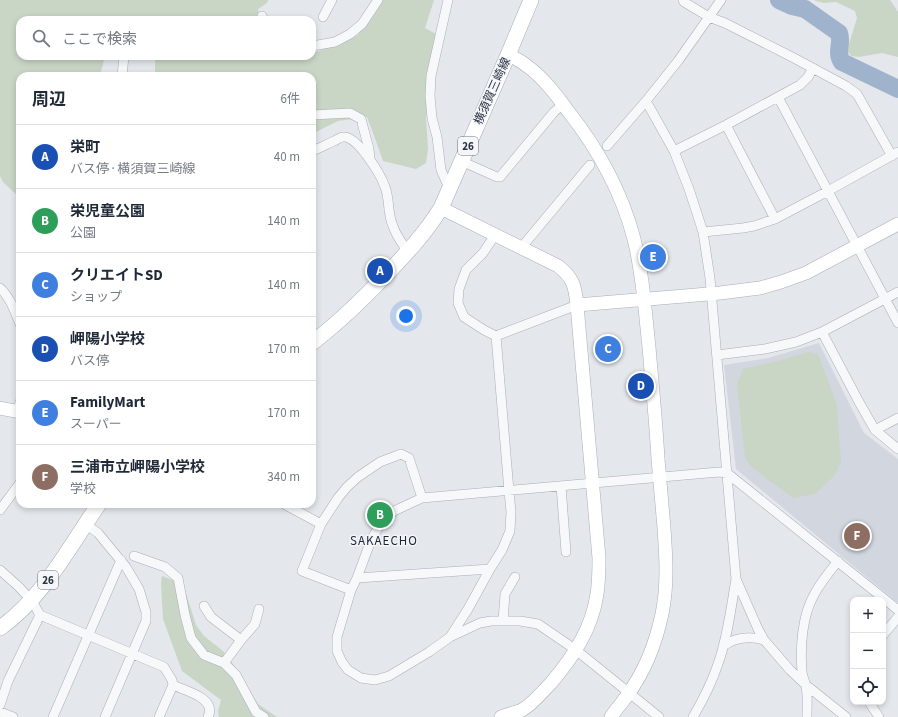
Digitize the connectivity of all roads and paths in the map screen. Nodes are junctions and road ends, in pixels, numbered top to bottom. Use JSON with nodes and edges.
{"nodes":[{"id":1,"x":332,"y":0,"type":"edge"},
{"id":2,"x":378,"y":0,"type":"edge"},
{"id":3,"x":441,"y":0,"type":"edge"},
{"id":4,"x":531,"y":0,"type":"edge"},
{"id":5,"x":683,"y":0,"type":"edge"},
{"id":6,"x":721,"y":0,"type":"edge"},
{"id":7,"x":447,"y":4,"type":"edge"},
{"id":8,"x":323,"y":17,"type":"dead end"},
{"id":9,"x":709,"y":17,"type":"junction"},
{"id":10,"x":316,"y":45,"type":"edge"},
{"id":11,"x":508,"y":55,"type":"junction"},
{"id":12,"x":124,"y":60,"type":"edge"},
{"id":13,"x":813,"y":68,"type":"junction"},
{"id":14,"x":122,"y":72,"type":"edge"},
{"id":15,"x":778,"y":97,"type":"junction"},
{"id":16,"x":646,"y":101,"type":"junction"},
{"id":17,"x":563,"y":104,"type":"junction"},
{"id":18,"x":316,"y":115,"type":"edge"},
{"id":19,"x":726,"y":125,"type":"junction"},
{"id":20,"x":607,"y":146,"type":"dead end"},
{"id":21,"x":316,"y":149,"type":"edge"},
{"id":22,"x":674,"y":152,"type":"junction"},
{"id":23,"x":895,"y":154,"type":"edge"},
{"id":24,"x":370,"y":159,"type":"junction"},
{"id":25,"x":461,"y":161,"type":"junction"},
{"id":26,"x":590,"y":165,"type":"dead end"},
{"id":27,"x":449,"y":188,"type":"junction"},
{"id":28,"x":828,"y":192,"type":"junction"},
{"id":29,"x":441,"y":208,"type":"junction"},
{"id":30,"x":775,"y":219,"type":"junction"},
{"id":31,"x":898,"y":224,"type":"edge"},
{"id":32,"x":703,"y":232,"type":"junction"},
{"id":33,"x":495,"y":235,"type":"junction"},
{"id":34,"x":857,"y":246,"type":"junction"},
{"id":35,"x":521,"y":248,"type":"junction"},
{"id":36,"x":408,"y":252,"type":"junction"},
{"id":37,"x":0,"y":288,"type":"edge"},
{"id":38,"x":898,"y":292,"type":"edge"},
{"id":39,"x":711,"y":294,"type":"junction"},
{"id":40,"x":644,"y":299,"type":"junction"},
{"id":41,"x":885,"y":299,"type":"junction"},
{"id":42,"x":577,"y":305,"type":"junction"},
{"id":43,"x":16,"y":315,"type":"edge"},
{"id":44,"x":898,"y":323,"type":"edge"},
{"id":45,"x":822,"y":332,"type":"junction"},
{"id":46,"x":496,"y":336,"type":"junction"},
{"id":47,"x":316,"y":340,"type":"edge"},
{"id":48,"x":717,"y":355,"type":"junction"},
{"id":49,"x":0,"y":408,"type":"edge"},
{"id":50,"x":16,"y":408,"type":"edge"},
{"id":51,"x":898,"y":418,"type":"edge"},
{"id":52,"x":875,"y":430,"type":"junction"},
{"id":53,"x":898,"y":450,"type":"edge"},
{"id":54,"x":727,"y":473,"type":"junction"},
{"id":55,"x":660,"y":478,"type":"junction"},
{"id":56,"x":593,"y":483,"type":"junction"},
{"id":57,"x":561,"y":486,"type":"junction"},
{"id":58,"x":16,"y":488,"type":"edge"},
{"id":59,"x":509,"y":491,"type":"junction"},
{"id":60,"x":422,"y":498,"type":"junction"},
{"id":61,"x":96,"y":508,"type":"edge"},
{"id":62,"x":291,"y":508,"type":"edge"},
{"id":63,"x":0,"y":510,"type":"edge"},
{"id":64,"x":85,"y":524,"type":"junction"},
{"id":65,"x":321,"y":524,"type":"junction"},
{"id":66,"x":566,"y":552,"type":"dead end"},
{"id":67,"x":134,"y":556,"type":"dead end"},
{"id":68,"x":120,"y":560,"type":"junction"},
{"id":69,"x":838,"y":561,"type":"junction"},
{"id":70,"x":490,"y":569,"type":"junction"},
{"id":71,"x":0,"y":570,"type":"edge"},
{"id":72,"x":357,"y":578,"type":"junction"},
{"id":73,"x":515,"y":578,"type":"dead end"},
{"id":74,"x":736,"y":578,"type":"junction"},
{"id":75,"x":351,"y":590,"type":"junction"},
{"id":76,"x":32,"y":601,"type":"junction"},
{"id":77,"x":204,"y":606,"type":"dead end"},
{"id":78,"x":259,"y":609,"type":"dead end"},
{"id":79,"x":898,"y":610,"type":"edge"},
{"id":80,"x":40,"y":615,"type":"junction"},
{"id":81,"x":898,"y":617,"type":"edge"},
{"id":82,"x":503,"y":621,"type":"junction"},
{"id":83,"x":0,"y":628,"type":"edge"},
{"id":84,"x":885,"y":633,"type":"edge"},
{"id":85,"x":88,"y":636,"type":"junction"},
{"id":86,"x":450,"y":637,"type":"junction"},
{"id":87,"x":241,"y":640,"type":"junction"},
{"id":88,"x":764,"y":640,"type":"junction"},
{"id":89,"x":723,"y":646,"type":"junction"},
{"id":90,"x":576,"y":650,"type":"junction"},
{"id":91,"x":132,"y":654,"type":"junction"},
{"id":92,"x":224,"y":663,"type":"junction"},
{"id":93,"x":4,"y":681,"type":"edge"},
{"id":94,"x":173,"y":685,"type":"junction"},
{"id":95,"x":806,"y":685,"type":"junction"},
{"id":96,"x":629,"y":693,"type":"junction"},
{"id":97,"x":0,"y":705,"type":"edge"},
{"id":98,"x":871,"y":705,"type":"edge"},
{"id":99,"x":0,"y":712,"type":"edge"},
{"id":100,"x":519,"y":713,"type":"edge"},
{"id":101,"x":13,"y":717,"type":"edge"},
{"id":102,"x":53,"y":717,"type":"edge"},
{"id":103,"x":105,"y":717,"type":"edge"},
{"id":104,"x":159,"y":717,"type":"edge"},
{"id":105,"x":208,"y":717,"type":"edge"},
{"id":106,"x":264,"y":717,"type":"edge"},
{"id":107,"x":501,"y":717,"type":"edge"},
{"id":108,"x":611,"y":717,"type":"edge"},
{"id":109,"x":659,"y":717,"type":"edge"},
{"id":110,"x":693,"y":717,"type":"edge"},
{"id":111,"x":806,"y":717,"type":"edge"},
{"id":112,"x":846,"y":717,"type":"edge"},
{"id":113,"x":880,"y":717,"type":"edge"}],
"edges":[{"from":1,"to":8,"type":"street"},
{"from":2,"to":10,"type":"street"},
{"from":3,"to":7,"type":"street"},
{"from":4,"to":11,"type":"main road","name":"横須賀三崎線","number":"26"},
{"from":5,"to":9,"type":"street"},
{"from":6,"to":9,"type":"street"},
{"from":7,"to":27,"type":"street"},
{"from":9,"to":13,"type":"street"},
{"from":9,"to":16,"type":"street"},
{"from":11,"to":17,"type":"street"},
{"from":11,"to":25,"type":"main road","name":"横須賀三崎線","number":"26"},
{"from":12,"to":14,"type":"street"},
{"from":13,"to":15,"type":"street"},
{"from":13,"to":23,"type":"street"},
{"from":15,"to":19,"type":"street"},
{"from":15,"to":28,"type":"street"},
{"from":16,"to":20,"type":"street"},
{"from":16,"to":22,"type":"street"},
{"from":17,"to":25,"type":"street"},
{"from":17,"to":40,"type":"street"},
{"from":18,"to":24,"type":"street"},
{"from":19,"to":22,"type":"street"},
{"from":19,"to":30,"type":"street"},
{"from":21,"to":24,"type":"street"},
{"from":22,"to":32,"type":"street"},
{"from":23,"to":28,"type":"street"},
{"from":24,"to":36,"type":"street"},
{"from":25,"to":27,"type":"main road","name":"横須賀三崎線","number":"26"},
{"from":26,"to":35,"type":"street"},
{"from":27,"to":29,"type":"main road","name":"横須賀三崎線","number":"26"},
{"from":28,"to":30,"type":"street"},
{"from":28,"to":34,"type":"street"},
{"from":29,"to":33,"type":"street"},
{"from":29,"to":36,"type":"main road","name":"横須賀三崎線","number":"26"},
{"from":30,"to":32,"type":"street"},
{"from":31,"to":34,"type":"street"},
{"from":32,"to":39,"type":"street"},
{"from":33,"to":35,"type":"street"},
{"from":33,"to":46,"type":"street"},
{"from":34,"to":39,"type":"street"},
{"from":34,"to":41,"type":"street"},
{"from":35,"to":42,"type":"street"},
{"from":36,"to":47,"type":"main road","name":"横須賀三崎線","number":"26"},
{"from":37,"to":43,"type":"street"},
{"from":38,"to":41,"type":"street"},
{"from":39,"to":40,"type":"street"},
{"from":39,"to":48,"type":"street"},
{"from":40,"to":42,"type":"street"},
{"from":40,"to":55,"type":"street"},
{"from":41,"to":44,"type":"street"},
{"from":41,"to":45,"type":"street"},
{"from":42,"to":46,"type":"street"},
{"from":42,"to":56,"type":"street"},
{"from":45,"to":48,"type":"street"},
{"from":45,"to":52,"type":"street"},
{"from":46,"to":59,"type":"street"},
{"from":48,"to":54,"type":"street"},
{"from":49,"to":50,"type":"street"},
{"from":51,"to":52,"type":"street"},
{"from":52,"to":53,"type":"street"},
{"from":54,"to":55,"type":"street"},
{"from":54,"to":69,"type":"street"},
{"from":54,"to":74,"type":"street"},
{"from":55,"to":56,"type":"street"},
{"from":55,"to":96,"type":"street"},
{"from":56,"to":57,"type":"street"},
{"from":56,"to":90,"type":"street"},
{"from":57,"to":59,"type":"street"},
{"from":57,"to":66,"type":"street"},
{"from":58,"to":63,"type":"street"},
{"from":59,"to":60,"type":"street"},
{"from":59,"to":70,"type":"street"},
{"from":60,"to":65,"type":"street"},
{"from":60,"to":72,"type":"street"},
{"from":61,"to":64,"type":"main road","number":"26"},
{"from":62,"to":65,"type":"street"},
{"from":64,"to":68,"type":"street"},
{"from":64,"to":76,"type":"main road","number":"26"},
{"from":65,"to":75,"type":"street"},
{"from":67,"to":92,"type":"street"},
{"from":68,"to":85,"type":"street"},
{"from":68,"to":91,"type":"street"},
{"from":69,"to":79,"type":"street"},
{"from":69,"to":95,"type":"street"},
{"from":70,"to":72,"type":"street"},
{"from":70,"to":86,"type":"street"},
{"from":71,"to":76,"type":"street"},
{"from":72,"to":75,"type":"street"},
{"from":73,"to":82,"type":"street"},
{"from":74,"to":88,"type":"street"},
{"from":74,"to":89,"type":"street"},
{"from":75,"to":86,"type":"street"},
{"from":76,"to":80,"type":"street"},
{"from":76,"to":83,"type":"main road","number":"26"},
{"from":77,"to":87,"type":"street"},
{"from":78,"to":87,"type":"street"},
{"from":80,"to":85,"type":"street"},
{"from":80,"to":93,"type":"street"},
{"from":81,"to":84,"type":"street"},
{"from":82,"to":86,"type":"street"},
{"from":82,"to":90,"type":"street"},
{"from":85,"to":91,"type":"street"},
{"from":85,"to":102,"type":"street"},
{"from":87,"to":92,"type":"street"},
{"from":88,"to":89,"type":"street"},
{"from":88,"to":95,"type":"street"},
{"from":89,"to":110,"type":"street"},
{"from":90,"to":96,"type":"street"},
{"from":90,"to":100,"type":"street"},
{"from":91,"to":94,"type":"street"},
{"from":91,"to":103,"type":"street"},
{"from":92,"to":106,"type":"street"},
{"from":93,"to":97,"type":"street"},
{"from":94,"to":104,"type":"street"},
{"from":94,"to":105,"type":"street"},
{"from":95,"to":111,"type":"street"},
{"from":95,"to":112,"type":"street"},
{"from":96,"to":108,"type":"street"},
{"from":96,"to":109,"type":"street"},
{"from":98,"to":113,"type":"street"},
{"from":99,"to":101,"type":"street"},
{"from":100,"to":107,"type":"street"}]}
